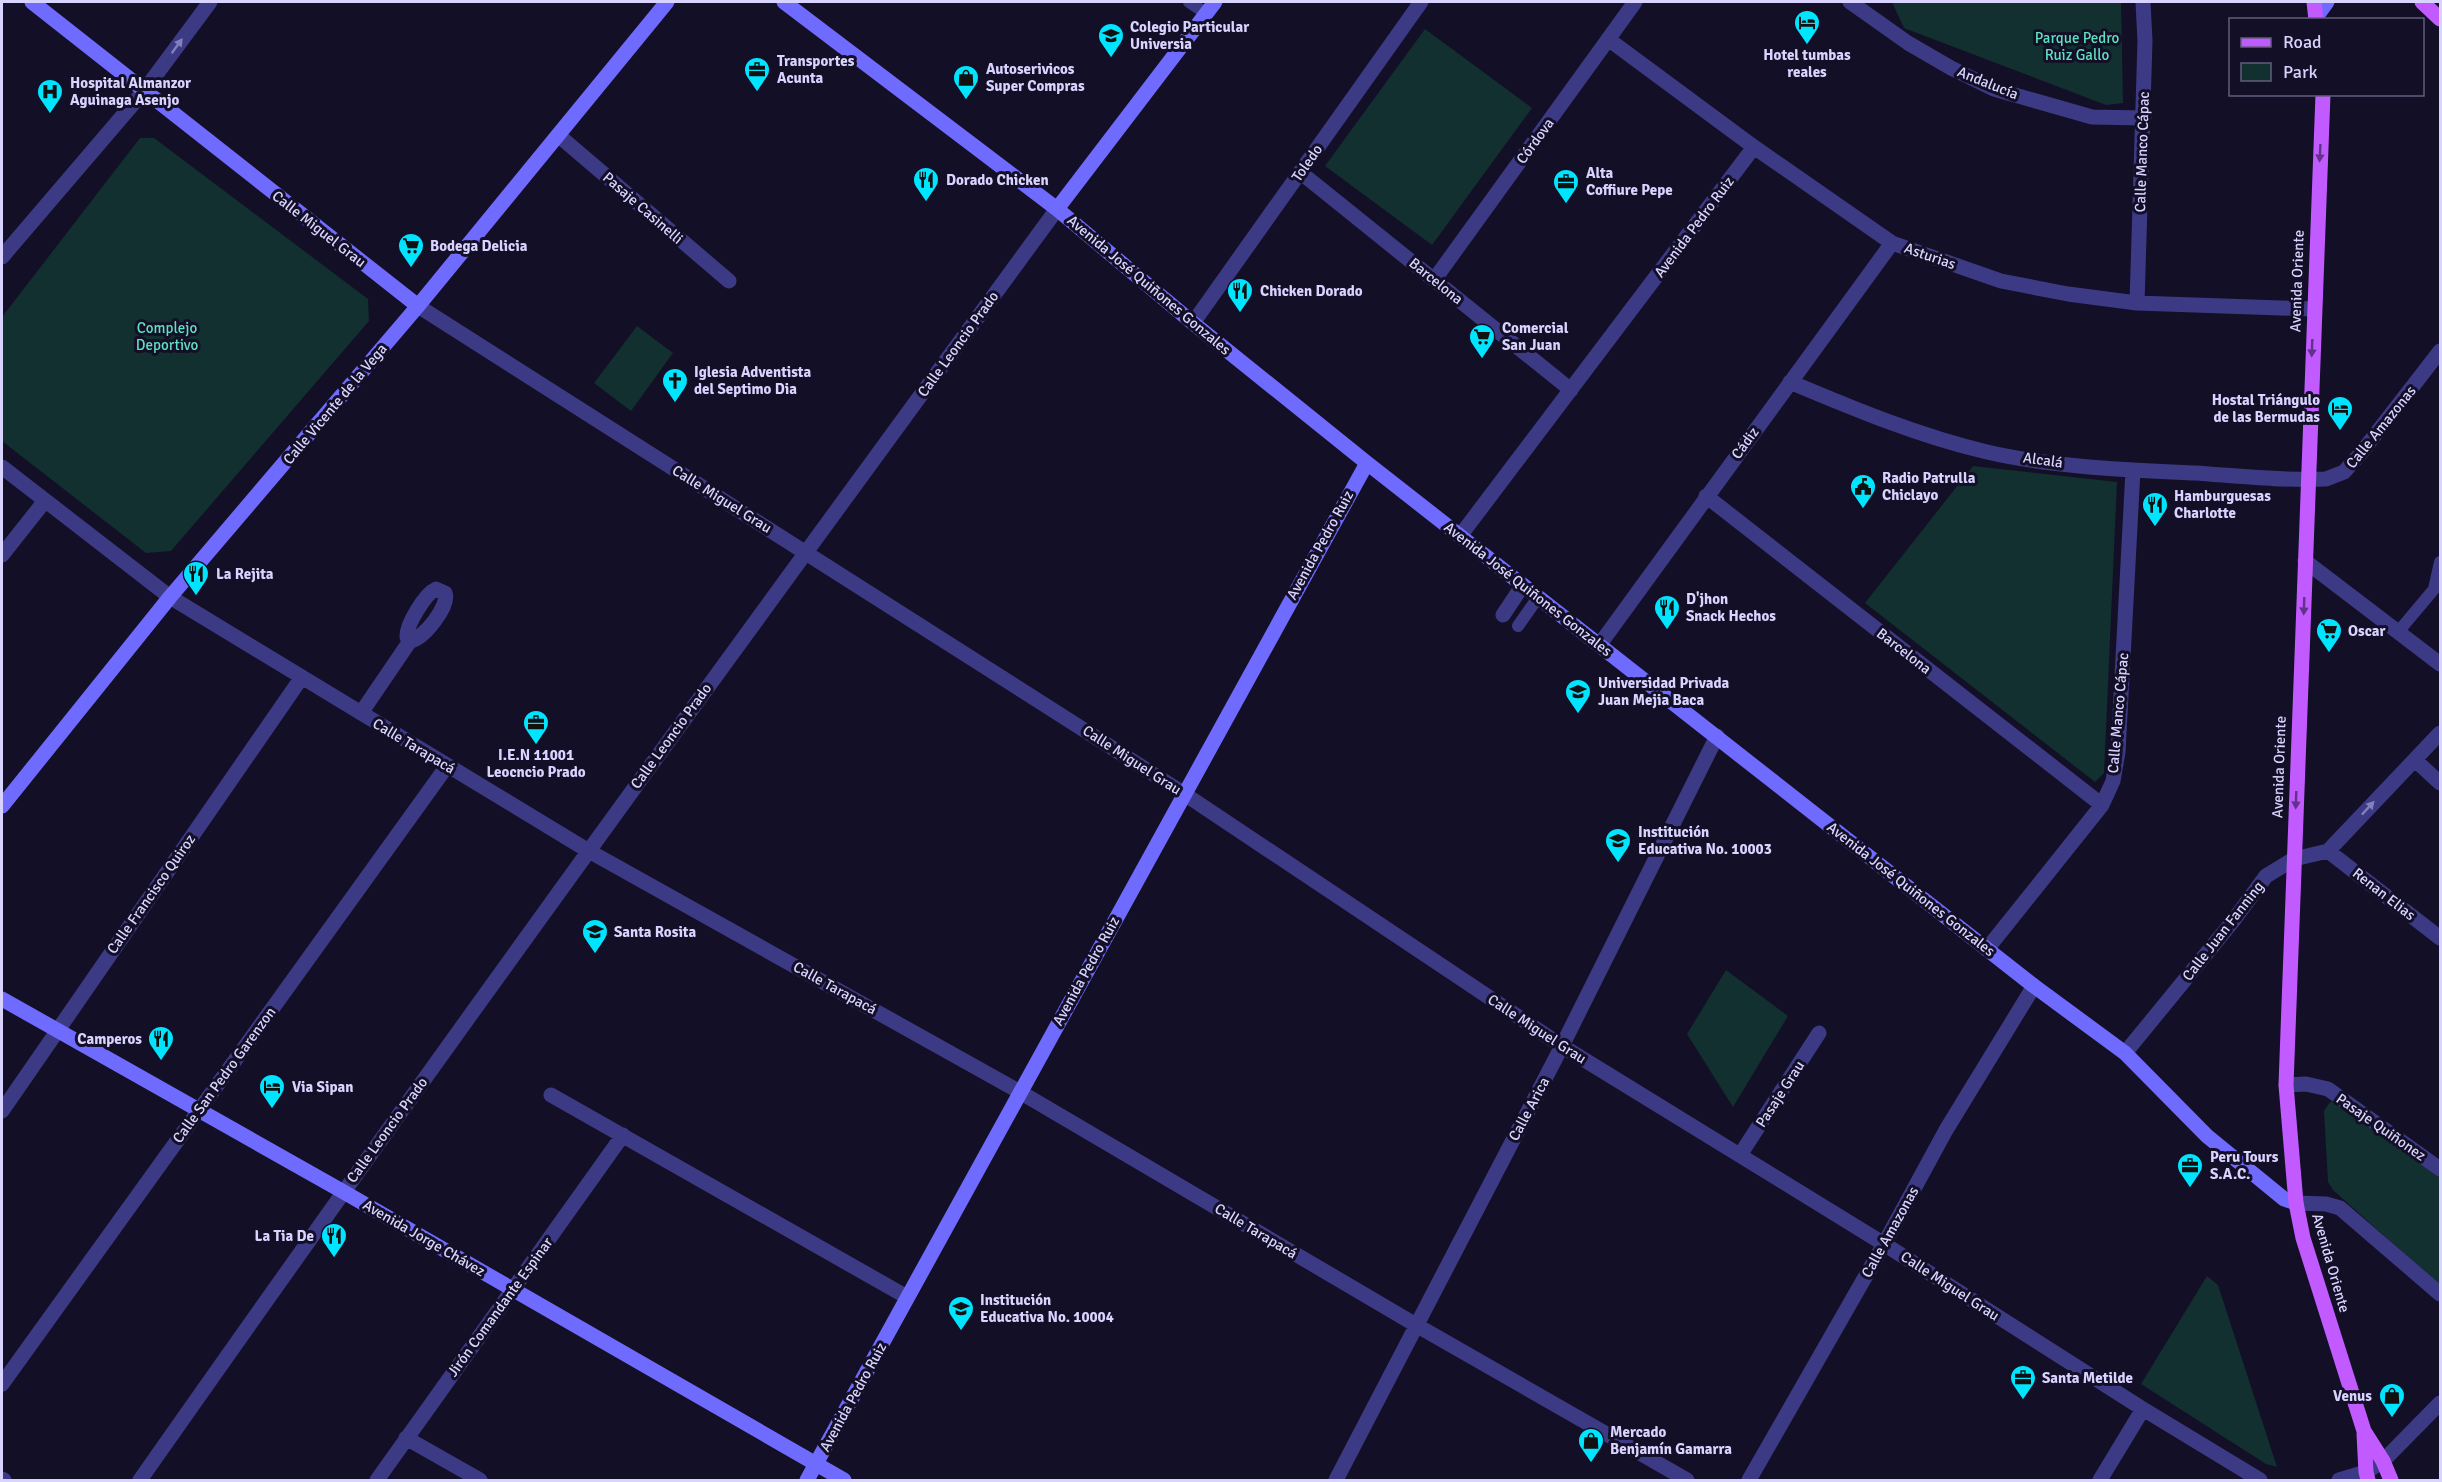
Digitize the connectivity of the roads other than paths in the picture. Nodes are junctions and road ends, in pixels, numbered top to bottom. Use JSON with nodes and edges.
{"nodes":[{"id":1,"x":32,"y":2,"type":"edge"},
{"id":2,"x":210,"y":2,"type":"edge"},
{"id":3,"x":667,"y":2,"type":"edge"},
{"id":4,"x":784,"y":2,"type":"edge"},
{"id":5,"x":1189,"y":2,"type":"edge"},
{"id":6,"x":1421,"y":2,"type":"edge"},
{"id":7,"x":1635,"y":2,"type":"edge"},
{"id":8,"x":1851,"y":2,"type":"edge"},
{"id":9,"x":2143,"y":2,"type":"edge"},
{"id":10,"x":2327,"y":2,"type":"edge"},
{"id":11,"x":2422,"y":2,"type":"edge"},
{"id":12,"x":1211,"y":8,"type":"edge"},
{"id":13,"x":2315,"y":13,"type":"edge"},
{"id":14,"x":2440,"y":19,"type":"edge"},
{"id":15,"x":1608,"y":39,"type":"junction"},
{"id":16,"x":144,"y":91,"type":"junction"},
{"id":17,"x":2323,"y":96,"type":"edge"},
{"id":18,"x":2144,"y":118,"type":"junction"},
{"id":19,"x":558,"y":135,"type":"junction"},
{"id":20,"x":1754,"y":147,"type":"junction"},
{"id":21,"x":1300,"y":172,"type":"junction"},
{"id":22,"x":1057,"y":209,"type":"junction"},
{"id":23,"x":1892,"y":243,"type":"junction"},
{"id":24,"x":3,"y":254,"type":"edge"},
{"id":25,"x":1434,"y":280,"type":"junction"},
{"id":26,"x":729,"y":281,"type":"dead end"},
{"id":27,"x":2137,"y":303,"type":"junction"},
{"id":28,"x":418,"y":306,"type":"junction"},
{"id":29,"x":2313,"y":309,"type":"junction"},
{"id":30,"x":1193,"y":323,"type":"junction"},
{"id":31,"x":2440,"y":351,"type":"edge"},
{"id":32,"x":1790,"y":382,"type":"junction"},
{"id":33,"x":1571,"y":390,"type":"junction"},
{"id":34,"x":1367,"y":463,"type":"junction"},
{"id":35,"x":2,"y":467,"type":"edge"},
{"id":36,"x":2133,"y":470,"type":"junction"},
{"id":37,"x":2308,"y":480,"type":"junction"},
{"id":38,"x":1706,"y":496,"type":"junction"},
{"id":39,"x":44,"y":502,"type":"junction"},
{"id":40,"x":1460,"y":536,"type":"junction"},
{"id":41,"x":806,"y":552,"type":"junction"},
{"id":42,"x":2,"y":555,"type":"edge"},
{"id":43,"x":2305,"y":561,"type":"junction"},
{"id":44,"x":2440,"y":562,"type":"edge"},
{"id":45,"x":1523,"y":585,"type":"junction"},
{"id":46,"x":2438,"y":586,"type":"edge"},
{"id":47,"x":170,"y":597,"type":"junction"},
{"id":48,"x":1539,"y":597,"type":"junction"},
{"id":49,"x":1503,"y":615,"type":"dead end"},
{"id":50,"x":1518,"y":626,"type":"dead end"},
{"id":51,"x":2398,"y":632,"type":"junction"},
{"id":52,"x":410,"y":641,"type":"dead end"},
{"id":53,"x":1600,"y":644,"type":"junction"},
{"id":54,"x":2440,"y":664,"type":"edge"},
{"id":55,"x":302,"y":677,"type":"junction"},
{"id":56,"x":361,"y":713,"type":"junction"},
{"id":57,"x":2440,"y":733,"type":"edge"},
{"id":58,"x":1717,"y":736,"type":"junction"},
{"id":59,"x":2415,"y":760,"type":"junction"},
{"id":60,"x":447,"y":766,"type":"junction"},
{"id":61,"x":2440,"y":783,"type":"edge"},
{"id":62,"x":1183,"y":793,"type":"junction"},
{"id":63,"x":2102,"y":805,"type":"junction"},
{"id":64,"x":2,"y":806,"type":"edge"},
{"id":65,"x":587,"y":850,"type":"junction"},
{"id":66,"x":2328,"y":851,"type":"junction"},
{"id":67,"x":2294,"y":859,"type":"junction"},
{"id":68,"x":2440,"y":938,"type":"edge"},
{"id":69,"x":1987,"y":948,"type":"junction"},
{"id":70,"x":2034,"y":986,"type":"junction"},
{"id":71,"x":2,"y":999,"type":"edge"},
{"id":72,"x":57,"y":1030,"type":"junction"},
{"id":73,"x":1819,"y":1033,"type":"dead end"},
{"id":74,"x":1562,"y":1046,"type":"junction"},
{"id":75,"x":2125,"y":1053,"type":"junction"},
{"id":76,"x":2286,"y":1085,"type":"junction"},
{"id":77,"x":1020,"y":1092,"type":"junction"},
{"id":78,"x":551,"y":1095,"type":"dead end"},
{"id":79,"x":2,"y":1111,"type":"edge"},
{"id":80,"x":199,"y":1111,"type":"junction"},
{"id":81,"x":623,"y":1135,"type":"junction"},
{"id":82,"x":1740,"y":1155,"type":"junction"},
{"id":83,"x":2440,"y":1169,"type":"edge"},
{"id":84,"x":342,"y":1191,"type":"junction"},
{"id":85,"x":2296,"y":1203,"type":"junction"},
{"id":86,"x":1884,"y":1244,"type":"junction"},
{"id":87,"x":513,"y":1289,"type":"junction"},
{"id":88,"x":2440,"y":1294,"type":"edge"},
{"id":89,"x":907,"y":1297,"type":"junction"},
{"id":90,"x":1416,"y":1325,"type":"junction"},
{"id":91,"x":2,"y":1384,"type":"edge"},
{"id":92,"x":2440,"y":1403,"type":"edge"},
{"id":93,"x":2143,"y":1409,"type":"junction"},
{"id":94,"x":2364,"y":1431,"type":"junction"},
{"id":95,"x":406,"y":1438,"type":"junction"},
{"id":96,"x":2383,"y":1461,"type":"junction"},
{"id":97,"x":816,"y":1464,"type":"junction"},
{"id":98,"x":2367,"y":1476,"type":"edge"},
{"id":99,"x":140,"y":1480,"type":"edge"},
{"id":100,"x":377,"y":1480,"type":"edge"},
{"id":101,"x":480,"y":1480,"type":"edge"},
{"id":102,"x":807,"y":1480,"type":"edge"},
{"id":103,"x":844,"y":1480,"type":"edge"},
{"id":104,"x":1336,"y":1480,"type":"edge"},
{"id":105,"x":1687,"y":1480,"type":"edge"},
{"id":106,"x":1749,"y":1480,"type":"edge"},
{"id":107,"x":2100,"y":1480,"type":"edge"},
{"id":108,"x":2260,"y":1480,"type":"edge"},
{"id":109,"x":2339,"y":1480,"type":"edge"},
{"id":110,"x":2391,"y":1480,"type":"edge"}],
"edges":[{"from":1,"to":16,"type":"street","name":"Calle Miguel Grau"},
{"from":16,"to":2,"type":"street","one_way":true},
{"from":3,"to":19,"type":"street","name":"Calle Vicente de la Vega"},
{"from":4,"to":22,"type":"street","name":"Avenida José Quiñones Gonzales"},
{"from":5,"to":12,"type":"lane"},
{"from":6,"to":21,"type":"street","name":"Toledo"},
{"from":7,"to":15,"type":"street","name":"Córdova"},
{"from":8,"to":18,"type":"street","name":"Andalucía"},
{"from":9,"to":18,"type":"street","name":"Calle Manco Cápac"},
{"from":10,"to":13,"type":"street"},
{"from":11,"to":14,"type":"main road"},
{"from":12,"to":22,"type":"street","name":"Calle Leoncio Prado"},
{"from":15,"to":20,"type":"street","name":"Asturias"},
{"from":15,"to":25,"type":"street","name":"Córdova"},
{"from":16,"to":24,"type":"street"},
{"from":16,"to":28,"type":"street","name":"Calle Miguel Grau"},
{"from":17,"to":29,"type":"main road","name":"Avenida Oriente","one_way":true},
{"from":18,"to":27,"type":"street","name":"Calle Manco Cápac"},
{"from":19,"to":26,"type":"street","name":"Pasaje Casinelli"},
{"from":19,"to":28,"type":"street","name":"Calle Vicente de la Vega"},
{"from":20,"to":23,"type":"street","name":"Asturias"},
{"from":20,"to":33,"type":"street","name":"Avenida Pedro Ruiz"},
{"from":21,"to":25,"type":"street","name":"Barcelona"},
{"from":21,"to":30,"type":"street","name":"Toledo"},
{"from":22,"to":30,"type":"street","name":"Avenida José Quiñones Gonzales"},
{"from":22,"to":41,"type":"street","name":"Calle Leoncio Prado"},
{"from":23,"to":27,"type":"street","name":"Asturias"},
{"from":23,"to":32,"type":"street","name":"Cádiz"},
{"from":25,"to":33,"type":"street","name":"Barcelona"},
{"from":27,"to":29,"type":"street","name":"Asturias"},
{"from":28,"to":41,"type":"street","name":"Calle Miguel Grau"},
{"from":28,"to":47,"type":"street","name":"Calle Vicente de la Vega"},
{"from":29,"to":37,"type":"main road","name":"Avenida Oriente","one_way":true},
{"from":30,"to":34,"type":"street","name":"Avenida José Quiñones Gonzales"},
{"from":31,"to":37,"type":"street","name":"Calle Amazonas"},
{"from":32,"to":36,"type":"street","name":"Alcalá"},
{"from":32,"to":38,"type":"street","name":"Cádiz"},
{"from":33,"to":40,"type":"street","name":"Avenida Pedro Ruiz"},
{"from":34,"to":40,"type":"street","name":"Avenida José Quiñones Gonzales"},
{"from":34,"to":62,"type":"street","name":"Avenida Pedro Ruiz"},
{"from":35,"to":39,"type":"street","name":"Calle Tarapacá"},
{"from":36,"to":37,"type":"street","name":"Alcalá"},
{"from":36,"to":63,"type":"street","name":"Calle Manco Cápac"},
{"from":37,"to":43,"type":"main road","name":"Avenida Oriente"},
{"from":38,"to":53,"type":"street","name":"Cádiz"},
{"from":38,"to":63,"type":"street","name":"Barcelona"},
{"from":39,"to":42,"type":"street"},
{"from":39,"to":47,"type":"street","name":"Calle Tarapacá"},
{"from":40,"to":45,"type":"street","name":"Avenida José Quiñones Gonzales"},
{"from":41,"to":62,"type":"street","name":"Calle Miguel Grau"},
{"from":41,"to":65,"type":"street","name":"Calle Leoncio Prado"},
{"from":43,"to":51,"type":"street"},
{"from":43,"to":67,"type":"main road","name":"Avenida Oriente","one_way":true},
{"from":44,"to":46,"type":"lane"},
{"from":45,"to":48,"type":"street","name":"Avenida José Quiñones Gonzales"},
{"from":45,"to":49,"type":"street"},
{"from":46,"to":51,"type":"lane"},
{"from":47,"to":55,"type":"street","name":"Calle Tarapacá"},
{"from":47,"to":64,"type":"street","name":"Calle Vicente de la Vega"},
{"from":48,"to":50,"type":"lane"},
{"from":48,"to":53,"type":"street","name":"Avenida José Quiñones Gonzales"},
{"from":51,"to":54,"type":"street"},
{"from":52,"to":56,"type":"street"},
{"from":53,"to":58,"type":"street","name":"Avenida José Quiñones Gonzales"},
{"from":55,"to":56,"type":"street","name":"Calle Tarapacá"},
{"from":55,"to":72,"type":"street","name":"Calle Francisco Quiroz"},
{"from":56,"to":60,"type":"street","name":"Calle Tarapacá"},
{"from":57,"to":59,"type":"street"},
{"from":58,"to":69,"type":"street","name":"Avenida José Quiñones Gonzales"},
{"from":58,"to":74,"type":"street","name":"Calle Arica"},
{"from":59,"to":61,"type":"street"},
{"from":66,"to":59,"type":"street","one_way":true},
{"from":60,"to":65,"type":"street","name":"Calle Tarapacá"},
{"from":60,"to":80,"type":"street","name":"Calle San Pedro Garenzon"},
{"from":62,"to":74,"type":"street","name":"Calle Miguel Grau"},
{"from":62,"to":77,"type":"street","name":"Avenida Pedro Ruiz"},
{"from":63,"to":69,"type":"street","name":"Calle Manco Cápac"},
{"from":65,"to":77,"type":"street","name":"Calle Tarapacá"},
{"from":65,"to":84,"type":"street","name":"Calle Leoncio Prado"},
{"from":66,"to":67,"type":"street","name":"Calle Juan Fanning"},
{"from":66,"to":68,"type":"street","name":"Renan Elias"},
{"from":67,"to":75,"type":"street","name":"Calle Juan Fanning"},
{"from":67,"to":76,"type":"main road","name":"Avenida Oriente"},
{"from":69,"to":70,"type":"street","name":"Avenida José Quiñones Gonzales"},
{"from":70,"to":75,"type":"street","name":"Avenida José Quiñones Gonzales"},
{"from":70,"to":86,"type":"street","name":"Calle Amazonas"},
{"from":71,"to":72,"type":"street","name":"Avenida Jorge Chávez"},
{"from":72,"to":79,"type":"street","name":"Calle Francisco Quiroz"},
{"from":72,"to":80,"type":"street","name":"Avenida Jorge Chávez"},
{"from":73,"to":82,"type":"street","name":"Pasaje Grau"},
{"from":74,"to":82,"type":"street","name":"Calle Miguel Grau"},
{"from":74,"to":90,"type":"street","name":"Calle Arica"},
{"from":75,"to":85,"type":"street","name":"Avenida José Quiñones Gonzales"},
{"from":76,"to":83,"type":"street","name":"Pasaje Quiñonez"},
{"from":76,"to":85,"type":"main road","name":"Avenida Oriente"},
{"from":77,"to":89,"type":"street","name":"Avenida Pedro Ruiz"},
{"from":77,"to":90,"type":"street","name":"Calle Tarapacá"},
{"from":78,"to":81,"type":"street"},
{"from":80,"to":84,"type":"street","name":"Avenida Jorge Chávez"},
{"from":80,"to":91,"type":"street","name":"Calle San Pedro Garenzon"},
{"from":81,"to":87,"type":"street","name":"Jirón Comandante Espinar"},
{"from":81,"to":89,"type":"street"},
{"from":82,"to":86,"type":"street","name":"Calle Miguel Grau"},
{"from":84,"to":87,"type":"street","name":"Avenida Jorge Chávez"},
{"from":84,"to":99,"type":"street","name":"Calle Leoncio Prado"},
{"from":85,"to":88,"type":"street"},
{"from":85,"to":94,"type":"main road","name":"Avenida Oriente"},
{"from":86,"to":93,"type":"street","name":"Calle Miguel Grau"},
{"from":86,"to":106,"type":"street","name":"Calle Amazonas"},
{"from":87,"to":95,"type":"street","name":"Jirón Comandante Espinar"},
{"from":87,"to":97,"type":"street","name":"Avenida Jorge Chávez"},
{"from":89,"to":97,"type":"street","name":"Avenida Pedro Ruiz"},
{"from":90,"to":104,"type":"street","name":"Calle Arica"},
{"from":90,"to":105,"type":"street","name":"Calle Tarapacá"},
{"from":92,"to":96,"type":"street"},
{"from":93,"to":107,"type":"street"},
{"from":93,"to":108,"type":"street","name":"Calle Miguel Grau"},
{"from":94,"to":96,"type":"main road","name":"Avenida Oriente"},
{"from":94,"to":98,"type":"main road","name":"Avenida Oriente"},
{"from":95,"to":100,"type":"street","name":"Jirón Comandante Espinar"},
{"from":95,"to":101,"type":"street"},
{"from":96,"to":98,"type":"street"},
{"from":96,"to":110,"type":"main road","name":"Avenida Oriente"},
{"from":97,"to":102,"type":"street","name":"Avenida Pedro Ruiz"},
{"from":97,"to":103,"type":"street","name":"Avenida Jorge Chávez"},
{"from":98,"to":109,"type":"street"}]}
